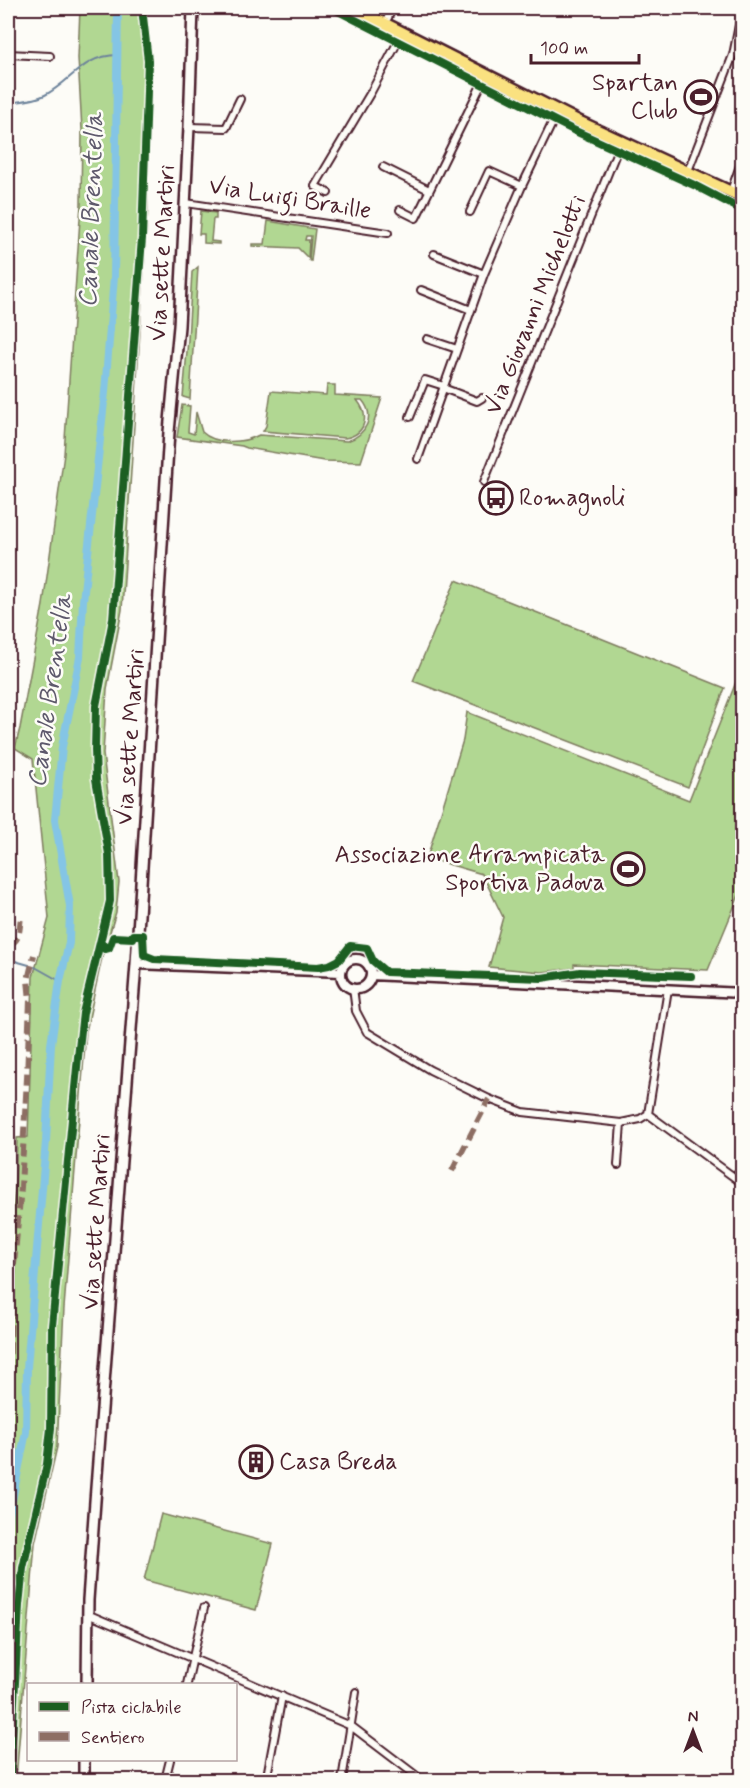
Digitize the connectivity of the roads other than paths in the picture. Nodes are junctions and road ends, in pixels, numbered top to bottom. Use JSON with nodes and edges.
{"nodes":[{"id":1,"x":193,"y":8,"type":"edge"},
{"id":2,"x":354,"y":8,"type":"edge"},
{"id":3,"x":393,"y":8,"type":"edge"},
{"id":4,"x":742,"y":9,"type":"edge"},
{"id":5,"x":385,"y":23,"type":"junction"},
{"id":6,"x":403,"y":32,"type":"junction"},
{"id":7,"x":8,"y":54,"type":"edge"},
{"id":8,"x":50,"y":56,"type":"dead end"},
{"id":9,"x":486,"y":75,"type":"junction"},
{"id":10,"x":240,"y":99,"type":"dead end"},
{"id":11,"x":558,"y":111,"type":"junction"},
{"id":12,"x":189,"y":127,"type":"junction"},
{"id":13,"x":621,"y":141,"type":"junction"},
{"id":14,"x":742,"y":160,"type":"edge"},
{"id":15,"x":383,"y":167,"type":"dead end"},
{"id":16,"x":688,"y":171,"type":"junction"},
{"id":17,"x":522,"y":186,"type":"junction"},
{"id":18,"x":429,"y":190,"type":"junction"},
{"id":19,"x":731,"y":191,"type":"junction"},
{"id":20,"x":328,"y":193,"type":"dead end"},
{"id":21,"x":742,"y":197,"type":"edge"},
{"id":22,"x":186,"y":203,"type":"junction"},
{"id":23,"x":400,"y":210,"type":"dead end"},
{"id":24,"x":470,"y":212,"type":"dead end"},
{"id":25,"x":388,"y":233,"type":"dead end"},
{"id":26,"x":434,"y":254,"type":"dead end"},
{"id":27,"x":484,"y":274,"type":"junction"},
{"id":28,"x":421,"y":290,"type":"dead end"},
{"id":29,"x":471,"y":310,"type":"junction"},
{"id":30,"x":427,"y":339,"type":"dead end"},
{"id":31,"x":457,"y":350,"type":"junction"},
{"id":32,"x":443,"y":387,"type":"junction"},
{"id":33,"x":482,"y":398,"type":"dead end"},
{"id":34,"x":410,"y":417,"type":"dead end"},
{"id":35,"x":418,"y":459,"type":"dead end"},
{"id":36,"x":484,"y":482,"type":"dead end"},
{"id":37,"x":136,"y":964,"type":"junction"},
{"id":38,"x":341,"y":972,"type":"junction"},
{"id":39,"x":371,"y":975,"type":"junction"},
{"id":40,"x":353,"y":988,"type":"junction"},
{"id":41,"x":668,"y":989,"type":"junction"},
{"id":42,"x":742,"y":993,"type":"edge"},
{"id":43,"x":648,"y":1114,"type":"junction"},
{"id":44,"x":621,"y":1123,"type":"junction"},
{"id":45,"x":618,"y":1165,"type":"dead end"},
{"id":46,"x":742,"y":1183,"type":"edge"},
{"id":47,"x":204,"y":1608,"type":"dead end"},
{"id":48,"x":88,"y":1616,"type":"junction"},
{"id":49,"x":192,"y":1658,"type":"junction"},
{"id":50,"x":87,"y":1683,"type":"edge"},
{"id":51,"x":187,"y":1683,"type":"edge"},
{"id":52,"x":356,"y":1692,"type":"dead end"},
{"id":53,"x":282,"y":1696,"type":"junction"},
{"id":54,"x":351,"y":1726,"type":"junction"},
{"id":55,"x":84,"y":1761,"type":"edge"},
{"id":56,"x":170,"y":1761,"type":"edge"},
{"id":57,"x":84,"y":1780,"type":"edge"},
{"id":58,"x":165,"y":1780,"type":"edge"},
{"id":59,"x":274,"y":1780,"type":"edge"},
{"id":60,"x":342,"y":1780,"type":"edge"},
{"id":61,"x":422,"y":1780,"type":"edge"}],
"edges":[{"from":1,"to":12,"type":"main road","name":"Via sette Martiri"},
{"from":2,"to":5,"type":"main road"},
{"from":3,"to":5,"type":"street"},
{"from":4,"to":16,"type":"street"},
{"from":5,"to":6,"type":"main road"},
{"from":6,"to":9,"type":"main road"},
{"from":6,"to":20,"type":"street"},
{"from":7,"to":8,"type":"street"},
{"from":9,"to":11,"type":"main road"},
{"from":9,"to":18,"type":"street"},
{"from":10,"to":12,"type":"street"},
{"from":11,"to":13,"type":"main road"},
{"from":11,"to":17,"type":"street"},
{"from":12,"to":22,"type":"main road","name":"Via sette Martiri"},
{"from":13,"to":16,"type":"main road"},
{"from":13,"to":36,"type":"street","name":"Via Giovanni Michelotti"},
{"from":14,"to":19,"type":"street"},
{"from":15,"to":18,"type":"street"},
{"from":16,"to":19,"type":"main road"},
{"from":17,"to":24,"type":"street"},
{"from":17,"to":27,"type":"street"},
{"from":18,"to":23,"type":"street"},
{"from":19,"to":21,"type":"main road"},
{"from":22,"to":25,"type":"street","name":"Via Luigi Braille"},
{"from":22,"to":37,"type":"main road","name":"Via sette Martiri"},
{"from":26,"to":27,"type":"street"},
{"from":27,"to":29,"type":"street"},
{"from":28,"to":29,"type":"street"},
{"from":29,"to":31,"type":"street"},
{"from":30,"to":31,"type":"street"},
{"from":31,"to":32,"type":"street"},
{"from":32,"to":33,"type":"street"},
{"from":32,"to":34,"type":"street"},
{"from":32,"to":35,"type":"street"},
{"from":37,"to":38,"type":"street"},
{"from":37,"to":48,"type":"main road","name":"Via sette Martiri"},
{"from":38,"to":39,"type":"street"},
{"from":38,"to":40,"type":"street"},
{"from":39,"to":40,"type":"street"},
{"from":39,"to":41,"type":"street"},
{"from":40,"to":44,"type":"street"},
{"from":41,"to":42,"type":"street"},
{"from":41,"to":43,"type":"street"},
{"from":43,"to":44,"type":"street"},
{"from":43,"to":46,"type":"street"},
{"from":44,"to":45,"type":"street"},
{"from":47,"to":49,"type":"street"},
{"from":48,"to":49,"type":"street"},
{"from":48,"to":50,"type":"main road","name":"Via sette Martiri"},
{"from":49,"to":51,"type":"street"},
{"from":49,"to":53,"type":"street"},
{"from":52,"to":54,"type":"street"},
{"from":53,"to":54,"type":"street"},
{"from":53,"to":59,"type":"street"},
{"from":54,"to":60,"type":"street"},
{"from":54,"to":61,"type":"street"},
{"from":55,"to":57,"type":"main road"},
{"from":56,"to":58,"type":"street"}]}
